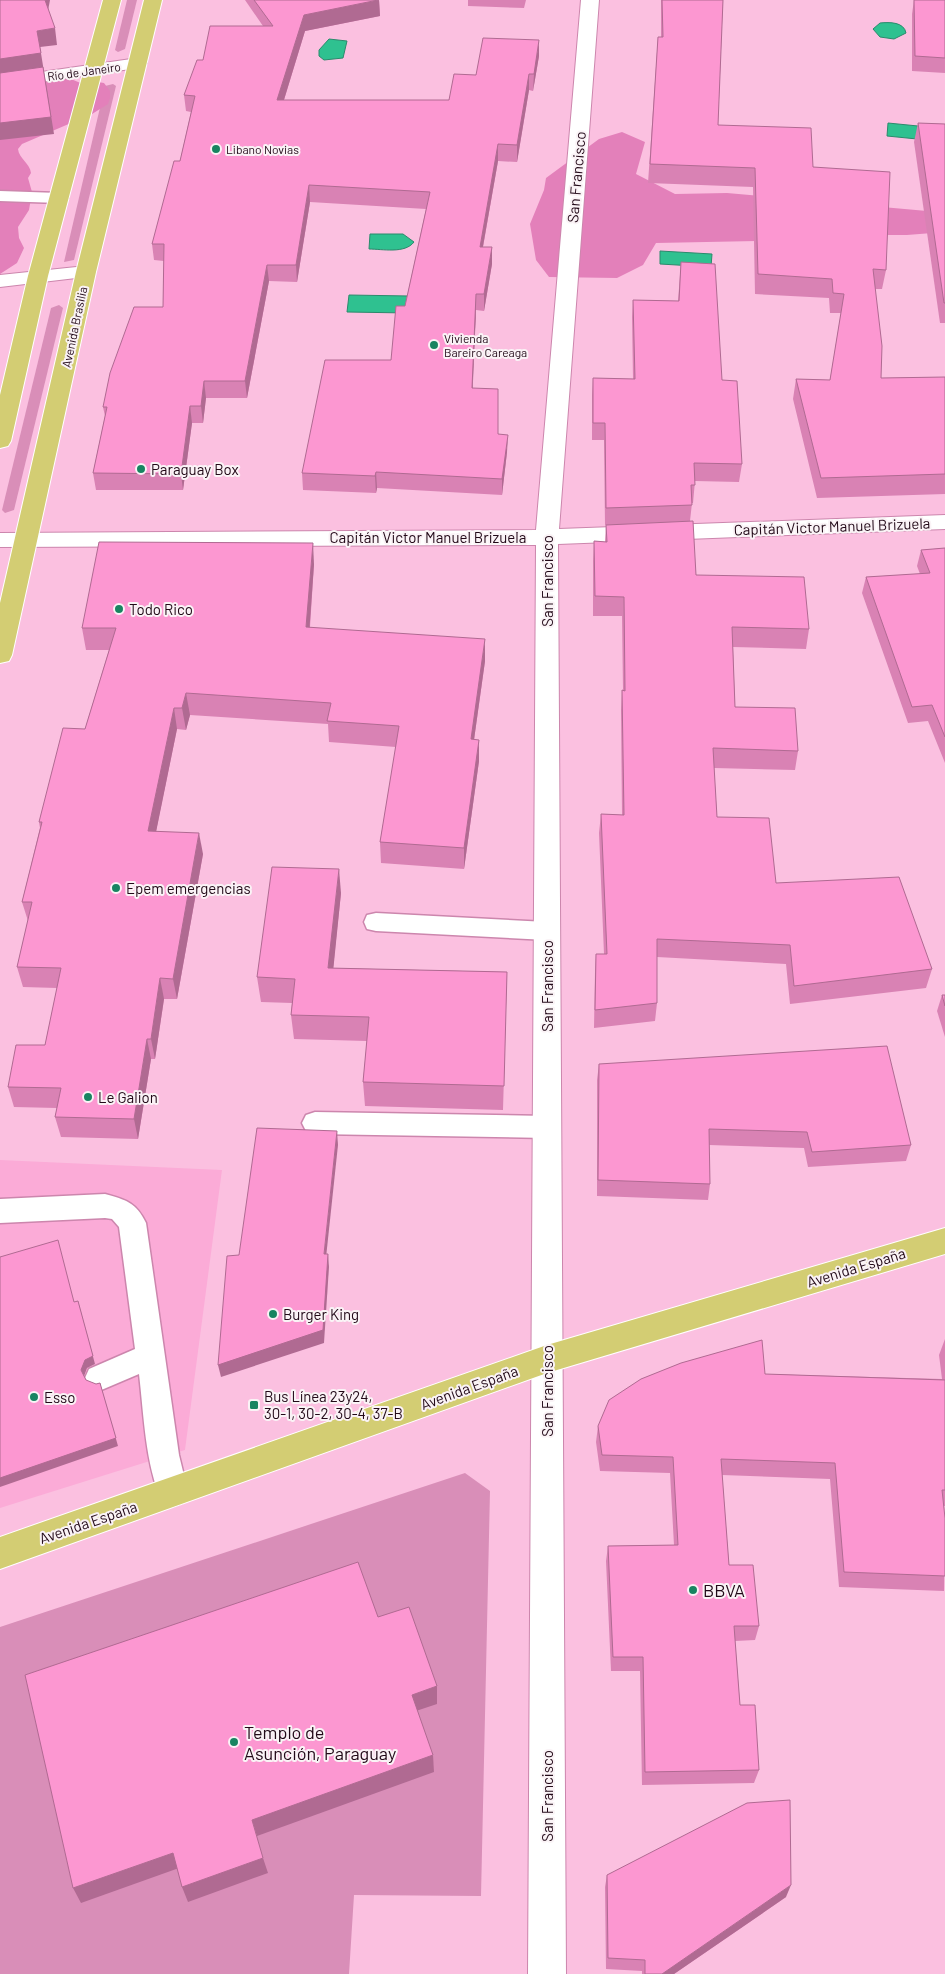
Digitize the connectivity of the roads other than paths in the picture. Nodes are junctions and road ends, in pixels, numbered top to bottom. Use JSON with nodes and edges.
{"nodes":[{"id":1,"x":112,"y":0,"type":"edge"},
{"id":2,"x":153,"y":0,"type":"edge"},
{"id":3,"x":590,"y":0,"type":"edge"},
{"id":4,"x":138,"y":63,"type":"junction"},
{"id":5,"x":94,"y":69,"type":"junction"},
{"id":6,"x":0,"y":83,"type":"edge"},
{"id":7,"x":0,"y":196,"type":"edge"},
{"id":8,"x":60,"y":198,"type":"junction"},
{"id":9,"x":86,"y":272,"type":"junction"},
{"id":10,"x":38,"y":276,"type":"junction"},
{"id":11,"x":0,"y":281,"type":"edge"},
{"id":12,"x":0,"y":441,"type":"edge"},
{"id":13,"x":945,"y":522,"type":"edge"},
{"id":14,"x":547,"y":537,"type":"junction"},
{"id":15,"x":0,"y":540,"type":"edge"},
{"id":16,"x":27,"y":540,"type":"junction"},
{"id":17,"x":0,"y":655,"type":"edge"},
{"id":18,"x":376,"y":922,"type":"dead end"},
{"id":19,"x":546,"y":931,"type":"junction"},
{"id":20,"x":314,"y":1123,"type":"dead end"},
{"id":21,"x":547,"y":1127,"type":"junction"},
{"id":22,"x":0,"y":1211,"type":"edge"},
{"id":23,"x":945,"y":1241,"type":"edge"},
{"id":24,"x":150,"y":1356,"type":"junction"},
{"id":25,"x":547,"y":1360,"type":"junction"},
{"id":26,"x":99,"y":1378,"type":"dead end"},
{"id":27,"x":173,"y":1492,"type":"junction"},
{"id":28,"x":0,"y":1553,"type":"edge"},
{"id":29,"x":547,"y":1974,"type":"edge"}],
"edges":[{"from":1,"to":5,"type":"main road"},
{"from":2,"to":4,"type":"main road","name":"Avenida Brasilia"},
{"from":3,"to":14,"type":"street","name":"San Francisco"},
{"from":4,"to":5,"type":"street","name":"Río de Janeiro"},
{"from":4,"to":9,"type":"main road","name":"Avenida Brasilia"},
{"from":5,"to":6,"type":"street","name":"Río de Janeiro"},
{"from":5,"to":8,"type":"main road"},
{"from":7,"to":8,"type":"lane"},
{"from":8,"to":10,"type":"main road"},
{"from":9,"to":10,"type":"street"},
{"from":9,"to":16,"type":"main road","name":"Avenida Brasilia"},
{"from":10,"to":11,"type":"street"},
{"from":10,"to":12,"type":"main road"},
{"from":13,"to":14,"type":"street","name":"Capitán Victor Manuel Brizuela"},
{"from":14,"to":16,"type":"street","name":"Capitán Victor Manuel Brizuela"},
{"from":14,"to":19,"type":"street","name":"San Francisco"},
{"from":15,"to":16,"type":"street","name":"Capitán Victor Manuel Brizuela"},
{"from":16,"to":17,"type":"main road","name":"Avenida Brasilia"},
{"from":18,"to":19,"type":"lane"},
{"from":19,"to":21,"type":"street","name":"San Francisco"},
{"from":20,"to":21,"type":"lane"},
{"from":21,"to":25,"type":"street","name":"San Francisco"},
{"from":22,"to":24,"type":"lane"},
{"from":23,"to":25,"type":"main road","name":"Avenida España"},
{"from":24,"to":26,"type":"lane"},
{"from":24,"to":27,"type":"lane"},
{"from":25,"to":27,"type":"main road","name":"Avenida España"},
{"from":25,"to":29,"type":"street","name":"San Francisco"},
{"from":27,"to":28,"type":"main road","name":"Avenida España"}]}
